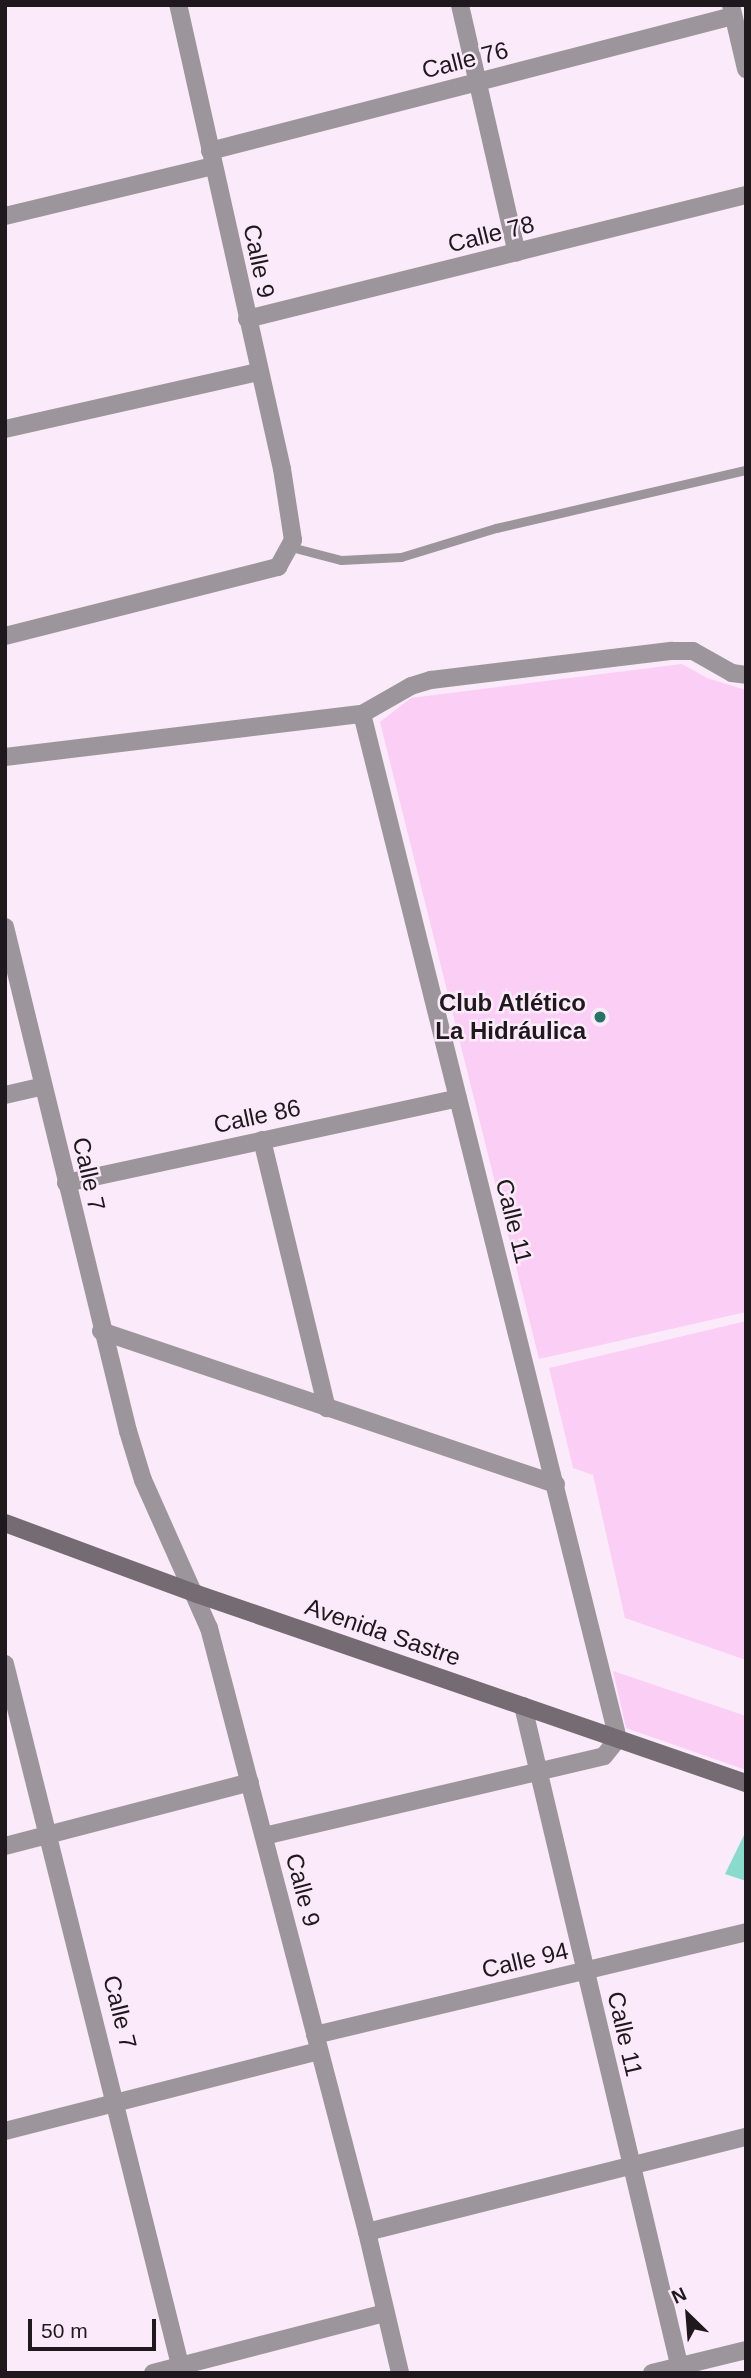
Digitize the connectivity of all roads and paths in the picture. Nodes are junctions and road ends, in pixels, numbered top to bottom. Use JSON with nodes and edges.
{"nodes":[{"id":1,"x":178,"y":5,"type":"edge"},
{"id":2,"x":460,"y":5,"type":"edge"},
{"id":3,"x":732,"y":11,"type":"edge"},
{"id":4,"x":746,"y":69,"type":"edge"},
{"id":5,"x":476,"y":83,"type":"junction"},
{"id":6,"x":212,"y":159,"type":"junction"},
{"id":7,"x":746,"y":195,"type":"edge"},
{"id":8,"x":5,"y":216,"type":"edge"},
{"id":9,"x":517,"y":253,"type":"junction"},
{"id":10,"x":247,"y":319,"type":"junction"},
{"id":11,"x":258,"y":372,"type":"junction"},
{"id":12,"x":5,"y":429,"type":"edge"},
{"id":13,"x":746,"y":470,"type":"edge"},
{"id":14,"x":291,"y":547,"type":"junction"},
{"id":15,"x":5,"y":636,"type":"edge"},
{"id":16,"x":746,"y":675,"type":"edge"},
{"id":17,"x":362,"y":714,"type":"junction"},
{"id":18,"x":5,"y":757,"type":"edge"},
{"id":19,"x":5,"y":927,"type":"edge"},
{"id":20,"x":43,"y":1086,"type":"junction"},
{"id":21,"x":5,"y":1095,"type":"edge"},
{"id":22,"x":458,"y":1098,"type":"junction"},
{"id":23,"x":262,"y":1140,"type":"junction"},
{"id":24,"x":66,"y":1184,"type":"junction"},
{"id":25,"x":102,"y":1331,"type":"junction"},
{"id":26,"x":327,"y":1408,"type":"junction"},
{"id":27,"x":128,"y":1431,"type":"joint"},
{"id":28,"x":556,"y":1484,"type":"junction"},
{"id":29,"x":5,"y":1523,"type":"edge"},
{"id":30,"x":198,"y":1594,"type":"junction"},
{"id":31,"x":5,"y":1664,"type":"edge"},
{"id":32,"x":523,"y":1706,"type":"junction"},
{"id":33,"x":618,"y":1739,"type":"junction"},
{"id":34,"x":537,"y":1771,"type":"junction"},
{"id":35,"x":250,"y":1782,"type":"junction"},
{"id":36,"x":746,"y":1783,"type":"edge"},
{"id":37,"x":51,"y":1833,"type":"junction"},
{"id":38,"x":264,"y":1836,"type":"junction"},
{"id":39,"x":5,"y":1846,"type":"edge"},
{"id":40,"x":746,"y":1932,"type":"edge"},
{"id":41,"x":585,"y":1971,"type":"junction"},
{"id":42,"x":317,"y":2043,"type":"junction"},
{"id":43,"x":118,"y":2103,"type":"junction"},
{"id":44,"x":5,"y":2131,"type":"edge"},
{"id":45,"x":746,"y":2137,"type":"edge"},
{"id":46,"x":631,"y":2165,"type":"junction"},
{"id":47,"x":367,"y":2232,"type":"junction"},
{"id":48,"x":385,"y":2313,"type":"junction"},
{"id":49,"x":746,"y":2350,"type":"edge"},
{"id":50,"x":181,"y":2369,"type":"edge"},
{"id":51,"x":680,"y":2369,"type":"edge"},
{"id":52,"x":153,"y":2373,"type":"edge"},
{"id":53,"x":400,"y":2373,"type":"edge"},
{"id":54,"x":652,"y":2373,"type":"edge"}],
"edges":[{"from":1,"to":6,"type":"street","name":"Calle 9"},
{"from":2,"to":5,"type":"street"},
{"from":3,"to":4,"type":"street"},
{"from":3,"to":5,"type":"street","name":"Calle 76"},
{"from":5,"to":6,"type":"street","name":"Calle 76"},
{"from":5,"to":9,"type":"street"},
{"from":6,"to":8,"type":"street","name":"Calle 76"},
{"from":6,"to":10,"type":"street","name":"Calle 9"},
{"from":7,"to":9,"type":"street","name":"Calle 78"},
{"from":9,"to":10,"type":"street","name":"Calle 78"},
{"from":10,"to":11,"type":"street","name":"Calle 9"},
{"from":11,"to":12,"type":"street"},
{"from":11,"to":14,"type":"street","name":"Calle 9"},
{"from":13,"to":14,"type":"lane"},
{"from":14,"to":15,"type":"street"},
{"from":16,"to":17,"type":"street"},
{"from":17,"to":18,"type":"street"},
{"from":17,"to":22,"type":"street","name":"Calle 11"},
{"from":19,"to":20,"type":"street","name":"Calle 7"},
{"from":20,"to":21,"type":"street"},
{"from":20,"to":24,"type":"street","name":"Calle 7"},
{"from":22,"to":23,"type":"street","name":"Calle 86"},
{"from":22,"to":28,"type":"street","name":"Calle 11"},
{"from":23,"to":24,"type":"street","name":"Calle 86"},
{"from":23,"to":26,"type":"street"},
{"from":24,"to":25,"type":"street","name":"Calle 7"},
{"from":25,"to":26,"type":"street"},
{"from":25,"to":27,"type":"street","name":"Calle 7"},
{"from":26,"to":28,"type":"street"},
{"from":27,"to":30,"type":"street","name":"Calle 9"},
{"from":28,"to":33,"type":"street","name":"Calle 11"},
{"from":29,"to":30,"type":"street","name":"Avenida Sastre"},
{"from":30,"to":32,"type":"street","name":"Avenida Sastre"},
{"from":30,"to":35,"type":"street","name":"Calle 9"},
{"from":31,"to":37,"type":"street","name":"Calle 7"},
{"from":32,"to":33,"type":"street","name":"Avenida Sastre"},
{"from":32,"to":34,"type":"street","name":"Calle 11"},
{"from":33,"to":34,"type":"street"},
{"from":33,"to":36,"type":"street","name":"Avenida Sastre"},
{"from":34,"to":38,"type":"street"},
{"from":34,"to":41,"type":"street","name":"Calle 11"},
{"from":35,"to":37,"type":"street"},
{"from":35,"to":38,"type":"street","name":"Calle 9"},
{"from":37,"to":39,"type":"street"},
{"from":37,"to":43,"type":"street","name":"Calle 7"},
{"from":38,"to":42,"type":"street","name":"Calle 9"},
{"from":40,"to":41,"type":"street","name":"Calle 94"},
{"from":41,"to":42,"type":"street","name":"Calle 94"},
{"from":41,"to":46,"type":"street","name":"Calle 11"},
{"from":42,"to":43,"type":"street","name":"Calle 94"},
{"from":42,"to":47,"type":"street","name":"Calle 9"},
{"from":43,"to":44,"type":"street","name":"Calle 94"},
{"from":43,"to":50,"type":"street","name":"Calle 7"},
{"from":45,"to":46,"type":"street"},
{"from":46,"to":47,"type":"street"},
{"from":46,"to":51,"type":"street","name":"Calle 11"},
{"from":47,"to":48,"type":"street","name":"Calle 9"},
{"from":48,"to":50,"type":"street"},
{"from":48,"to":53,"type":"street","name":"Calle 9"},
{"from":49,"to":51,"type":"street"},
{"from":50,"to":52,"type":"street"},
{"from":51,"to":54,"type":"street"}]}
